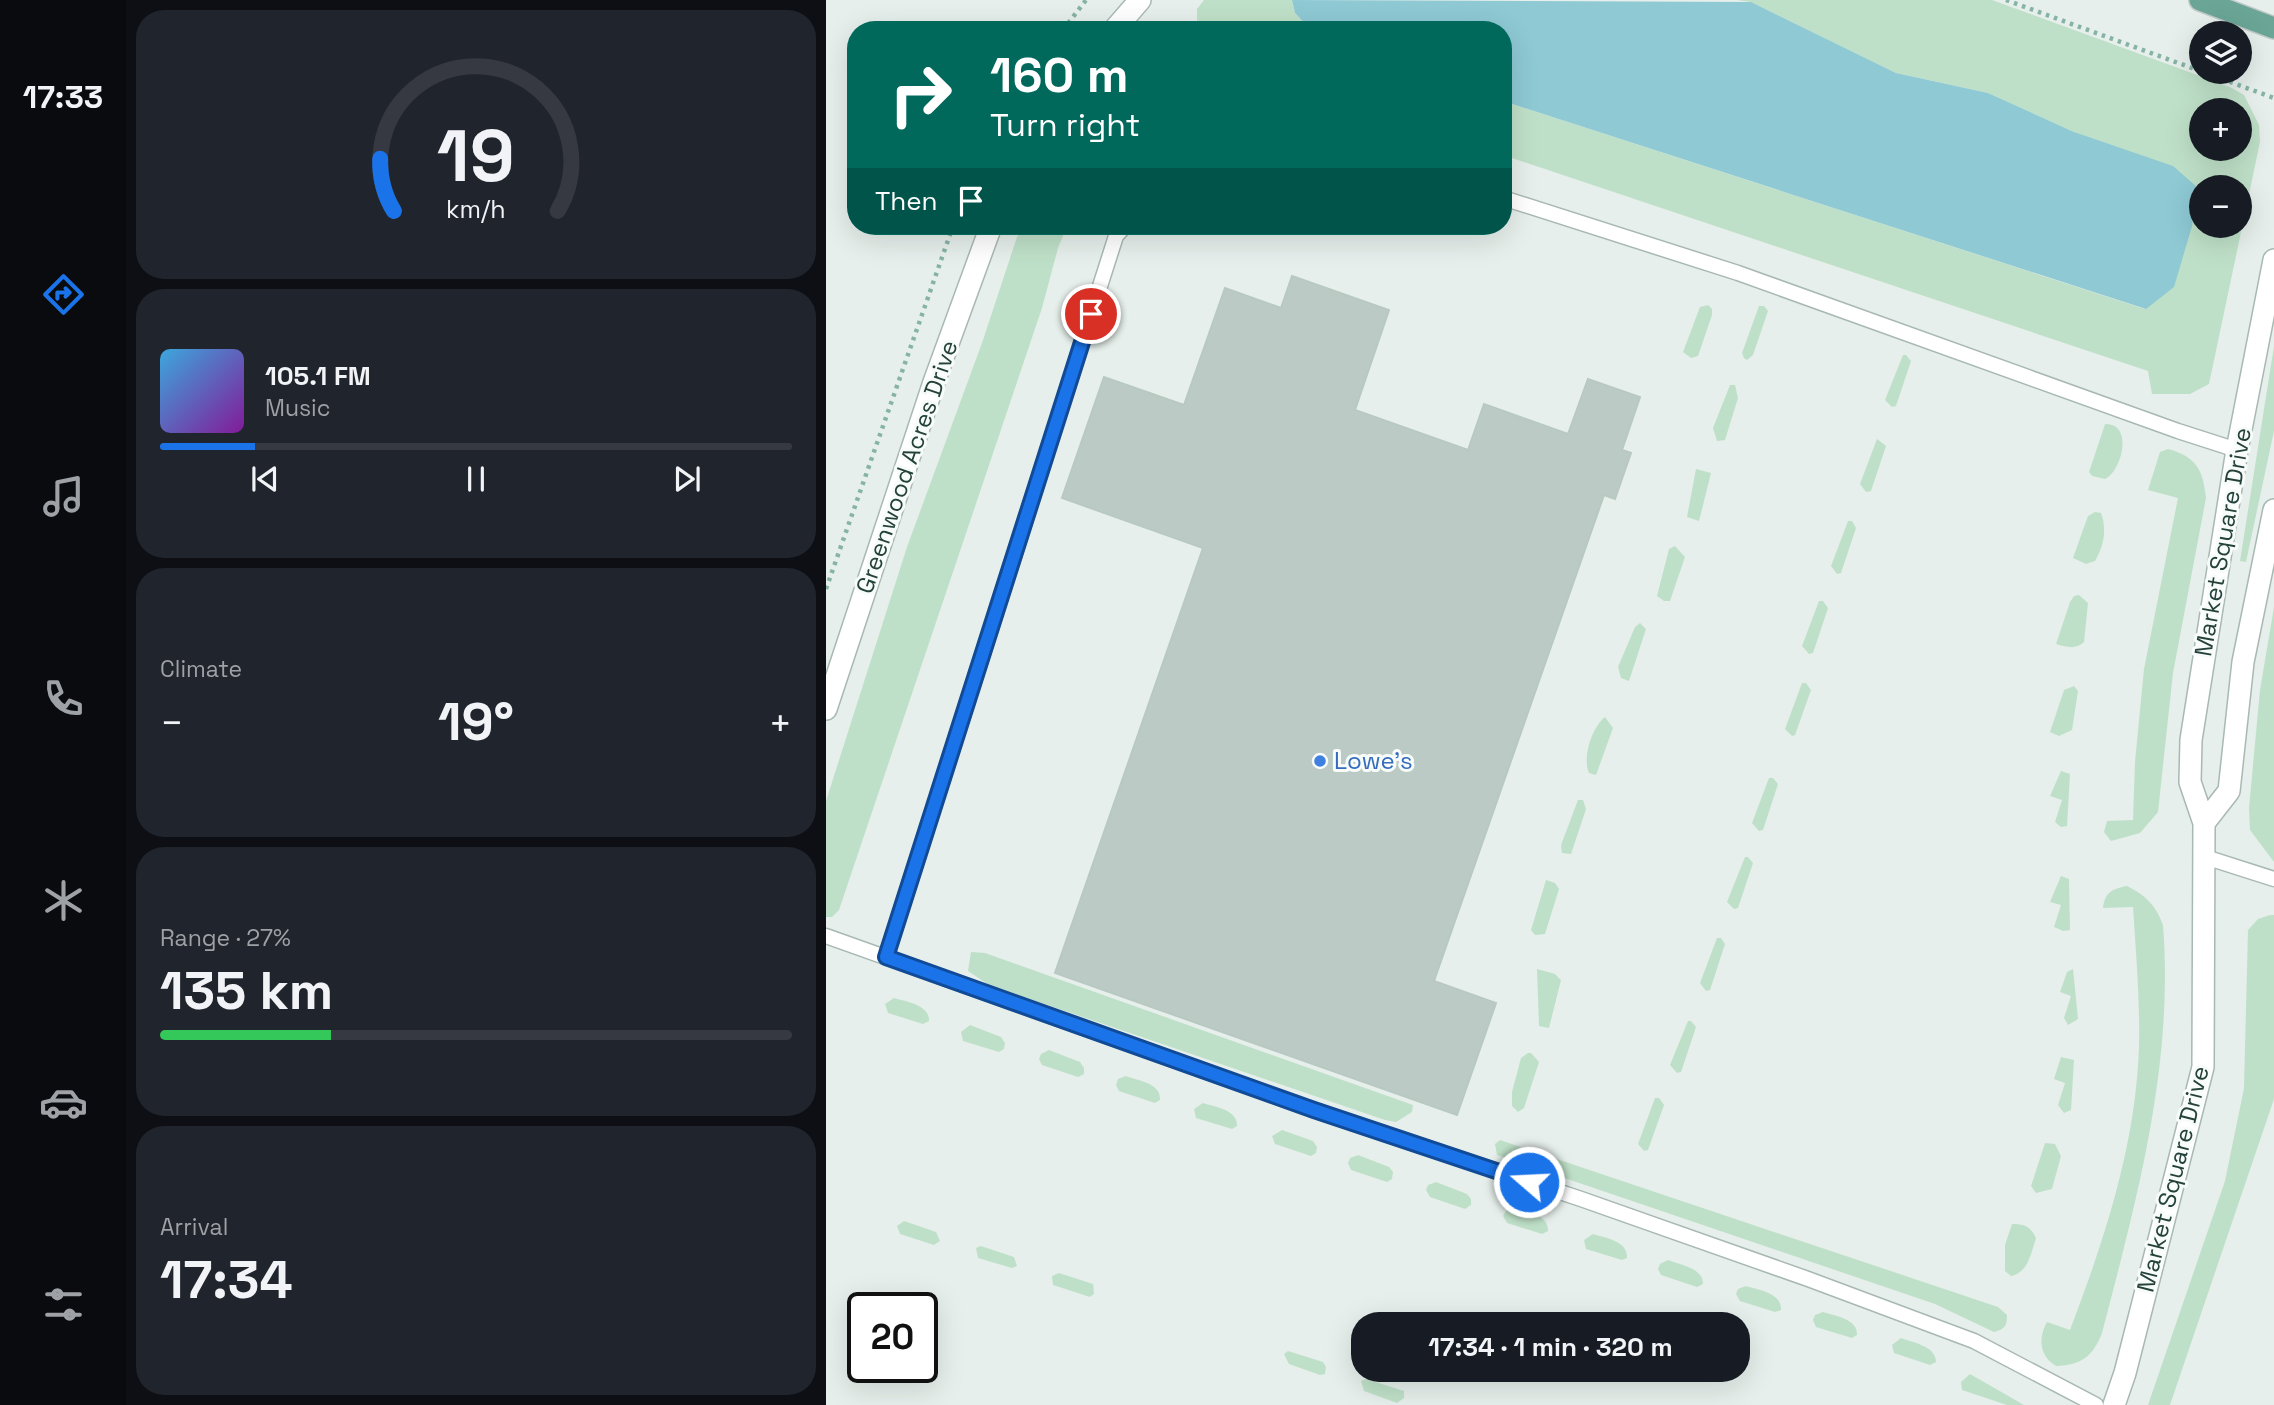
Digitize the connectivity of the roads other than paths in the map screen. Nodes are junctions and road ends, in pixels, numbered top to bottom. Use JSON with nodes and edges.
{"nodes":[{"id":1,"x":1140,"y":0,"type":"edge"},
{"id":2,"x":2200,"y":0,"type":"edge"},
{"id":3,"x":1122,"y":21,"type":"edge"},
{"id":4,"x":2274,"y":28,"type":"edge"},
{"id":5,"x":1512,"y":201,"type":"edge"},
{"id":6,"x":988,"y":235,"type":"edge"},
{"id":7,"x":1117,"y":235,"type":"edge"},
{"id":8,"x":2274,"y":260,"type":"edge"},
{"id":9,"x":2237,"y":450,"type":"junction"},
{"id":10,"x":2274,"y":510,"type":"edge"},
{"id":11,"x":826,"y":709,"type":"edge"},
{"id":12,"x":2204,"y":823,"type":"junction"},
{"id":13,"x":2202,"y":856,"type":"junction"},
{"id":14,"x":2274,"y":879,"type":"edge"},
{"id":15,"x":826,"y":936,"type":"edge"},
{"id":16,"x":886,"y":957,"type":"junction"},
{"id":17,"x":2096,"y":1405,"type":"edge"},
{"id":18,"x":2114,"y":1405,"type":"edge"}],
"edges":[{"from":1,"to":3,"type":"street"},
{"from":2,"to":4,"type":"main road"},
{"from":5,"to":9,"type":"lane"},
{"from":6,"to":11,"type":"street","name":"Greenwood Acres Drive"},
{"from":7,"to":16,"type":"lane"},
{"from":8,"to":9,"type":"street","name":"Market Square Drive"},
{"from":9,"to":12,"type":"street","name":"Market Square Drive"},
{"from":10,"to":12,"type":"street","name":"Market Square Drive"},
{"from":12,"to":13,"type":"street","name":"Market Square Drive"},
{"from":13,"to":14,"type":"lane"},
{"from":13,"to":18,"type":"street","name":"Market Square Drive"},
{"from":15,"to":16,"type":"lane"},
{"from":16,"to":17,"type":"lane"}]}
